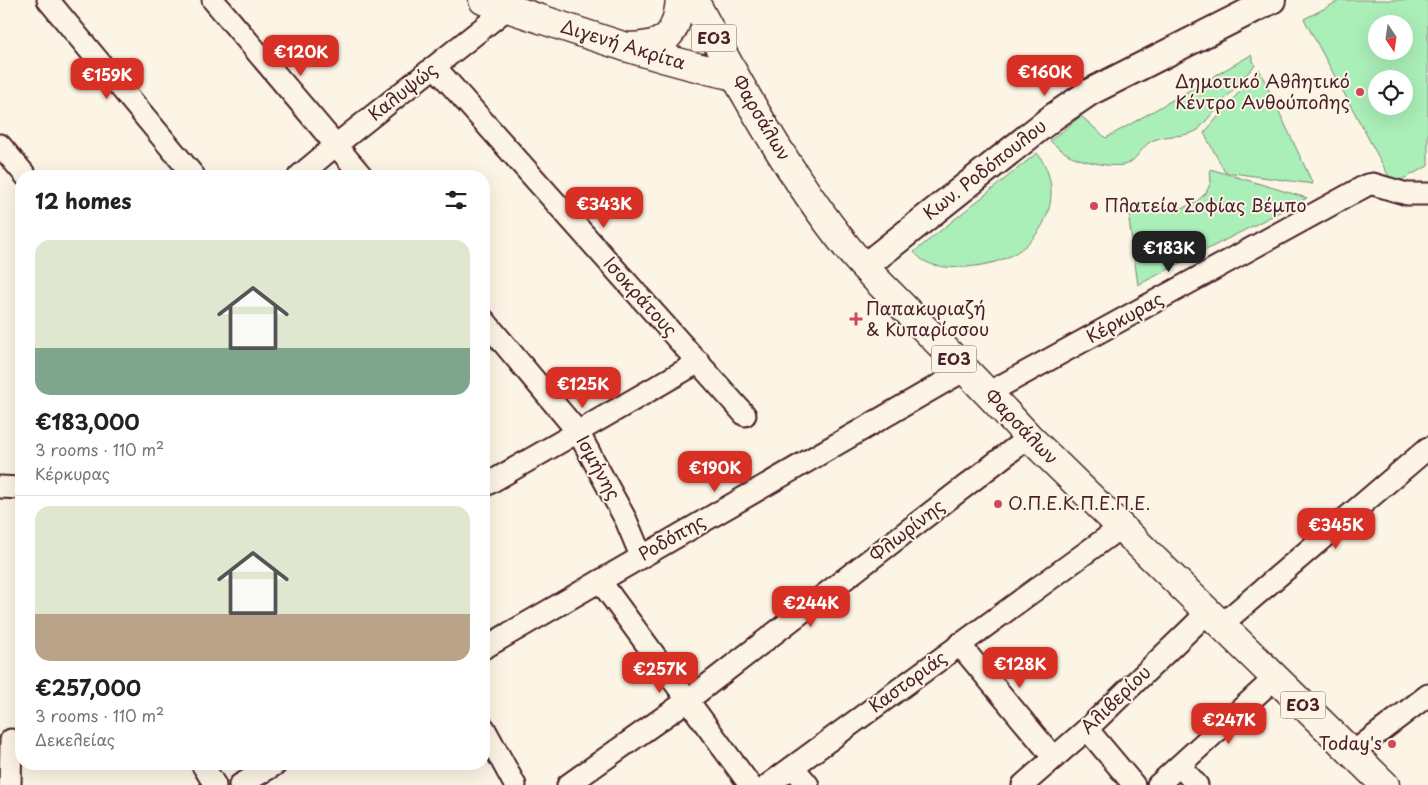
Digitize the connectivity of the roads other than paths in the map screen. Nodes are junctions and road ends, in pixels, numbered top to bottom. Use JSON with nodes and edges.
{"nodes":[{"id":1,"x":213,"y":0,"type":"edge"},
{"id":2,"x":680,"y":0,"type":"edge"},
{"id":3,"x":694,"y":0,"type":"edge"},
{"id":4,"x":1272,"y":0,"type":"edge"},
{"id":5,"x":57,"y":3,"type":"edge"},
{"id":6,"x":496,"y":4,"type":"edge"},
{"id":7,"x":626,"y":47,"type":"junction"},
{"id":8,"x":435,"y":67,"type":"junction"},
{"id":9,"x":735,"y":76,"type":"junction"},
{"id":10,"x":0,"y":145,"type":"edge"},
{"id":11,"x":336,"y":145,"type":"junction"},
{"id":12,"x":21,"y":170,"type":"edge"},
{"id":13,"x":189,"y":170,"type":"edge"},
{"id":14,"x":306,"y":170,"type":"edge"},
{"id":15,"x":357,"y":170,"type":"edge"},
{"id":16,"x":1428,"y":194,"type":"edge"},
{"id":17,"x":864,"y":267,"type":"junction"},
{"id":18,"x":490,"y":327,"type":"edge"},
{"id":19,"x":699,"y":362,"type":"junction"},
{"id":20,"x":965,"y":370,"type":"junction"},
{"id":21,"x":988,"y":393,"type":"junction"},
{"id":22,"x":745,"y":415,"type":"dead end"},
{"id":23,"x":578,"y":432,"type":"junction"},
{"id":24,"x":1029,"y":438,"type":"junction"},
{"id":25,"x":1428,"y":448,"type":"edge"},
{"id":26,"x":490,"y":483,"type":"edge"},
{"id":27,"x":0,"y":487,"type":"edge"},
{"id":28,"x":15,"y":488,"type":"edge"},
{"id":29,"x":1121,"y":527,"type":"junction"},
{"id":30,"x":641,"y":556,"type":"junction"},
{"id":31,"x":600,"y":581,"type":"junction"},
{"id":32,"x":1214,"y":618,"type":"junction"},
{"id":33,"x":959,"y":644,"type":"junction"},
{"id":34,"x":490,"y":645,"type":"edge"},
{"id":35,"x":1275,"y":678,"type":"junction"},
{"id":36,"x":1428,"y":695,"type":"edge"},
{"id":37,"x":688,"y":700,"type":"junction"},
{"id":38,"x":1087,"y":729,"type":"junction"},
{"id":39,"x":490,"y":739,"type":"edge"},
{"id":40,"x":11,"y":740,"type":"edge"},
{"id":41,"x":1352,"y":753,"type":"junction"},
{"id":42,"x":1054,"y":758,"type":"junction"},
{"id":43,"x":1180,"y":766,"type":"junction"},
{"id":44,"x":793,"y":767,"type":"junction"},
{"id":45,"x":205,"y":770,"type":"edge"},
{"id":46,"x":266,"y":770,"type":"edge"},
{"id":47,"x":10,"y":785,"type":"edge"},
{"id":48,"x":214,"y":785,"type":"edge"},
{"id":49,"x":240,"y":785,"type":"edge"},
{"id":50,"x":515,"y":785,"type":"edge"},
{"id":51,"x":568,"y":785,"type":"edge"},
{"id":52,"x":750,"y":785,"type":"edge"},
{"id":53,"x":768,"y":785,"type":"edge"},
{"id":54,"x":808,"y":785,"type":"edge"},
{"id":55,"x":1023,"y":785,"type":"edge"},
{"id":56,"x":1134,"y":785,"type":"edge"},
{"id":57,"x":1158,"y":785,"type":"edge"},
{"id":58,"x":1197,"y":785,"type":"edge"},
{"id":59,"x":1385,"y":785,"type":"edge"}],
"edges":[{"from":1,"to":11,"type":"street"},
{"from":2,"to":7,"type":"main road"},
{"from":3,"to":9,"type":"main road","name":"Φαρσάλων","number":"ΕΟ3"},
{"from":4,"to":17,"type":"street","name":"Κων. Ροδόπουλου"},
{"from":5,"to":13,"type":"street"},
{"from":6,"to":7,"type":"main road","name":"Διγενή Ακρίτα"},
{"from":6,"to":8,"type":"street","name":"Καλυψώς"},
{"from":7,"to":9,"type":"main road","name":"Διγενή Ακρίτα"},
{"from":8,"to":11,"type":"street","name":"Καλυψώς"},
{"from":8,"to":19,"type":"street","name":"Ισοκράτους"},
{"from":9,"to":17,"type":"main road","name":"Φαρσάλων","number":"ΕΟ3"},
{"from":10,"to":12,"type":"street"},
{"from":11,"to":14,"type":"street","name":"Καλυψώς"},
{"from":11,"to":15,"type":"street"},
{"from":16,"to":21,"type":"street","name":"Κέρκυρας"},
{"from":17,"to":20,"type":"main road","name":"Φαρσάλων","number":"ΕΟ3"},
{"from":18,"to":23,"type":"street","name":"Ισμήνης"},
{"from":19,"to":22,"type":"street","name":"Ισοκράτους"},
{"from":19,"to":23,"type":"street"},
{"from":20,"to":21,"type":"main road","name":"Φαρσάλων","number":"ΕΟ3"},
{"from":20,"to":30,"type":"street","name":"Ροδόπης"},
{"from":21,"to":24,"type":"main road","name":"Φαρσάλων","number":"ΕΟ3"},
{"from":23,"to":26,"type":"street"},
{"from":23,"to":30,"type":"street","name":"Ισμήνης"},
{"from":24,"to":29,"type":"main road","name":"Φαρσάλων","number":"ΕΟ3"},
{"from":24,"to":37,"type":"street","name":"Φλωρίνης"},
{"from":25,"to":32,"type":"street","name":"Αλιβερίου"},
{"from":27,"to":28,"type":"street"},
{"from":29,"to":32,"type":"main road","name":"Φαρσάλων","number":"ΕΟ3"},
{"from":29,"to":33,"type":"street","name":"Καστοριάς"},
{"from":30,"to":31,"type":"street","name":"Ροδόπης"},
{"from":31,"to":34,"type":"street","name":"Ροδόπης"},
{"from":31,"to":37,"type":"street"},
{"from":32,"to":35,"type":"main road","name":"Φαρσάλων","number":"ΕΟ3"},
{"from":32,"to":38,"type":"street","name":"Αλιβερίου"},
{"from":33,"to":42,"type":"street"},
{"from":33,"to":44,"type":"street","name":"Καστοριάς"},
{"from":35,"to":41,"type":"main road","name":"Φαρσάλων","number":"ΕΟ3"},
{"from":35,"to":43,"type":"street"},
{"from":36,"to":41,"type":"street"},
{"from":37,"to":51,"type":"street","name":"Φλωρίνης"},
{"from":37,"to":52,"type":"street"},
{"from":38,"to":42,"type":"street","name":"Αλιβερίου"},
{"from":38,"to":56,"type":"street"},
{"from":39,"to":50,"type":"street"},
{"from":40,"to":47,"type":"street"},
{"from":41,"to":59,"type":"main road","name":"Φαρσάλων","number":"ΕΟ3"},
{"from":42,"to":55,"type":"street","name":"Αλιβερίου"},
{"from":43,"to":57,"type":"street"},
{"from":43,"to":58,"type":"street"},
{"from":44,"to":53,"type":"street","name":"Καστοριάς"},
{"from":44,"to":54,"type":"street"},
{"from":45,"to":48,"type":"street"},
{"from":46,"to":49,"type":"street"}]}
